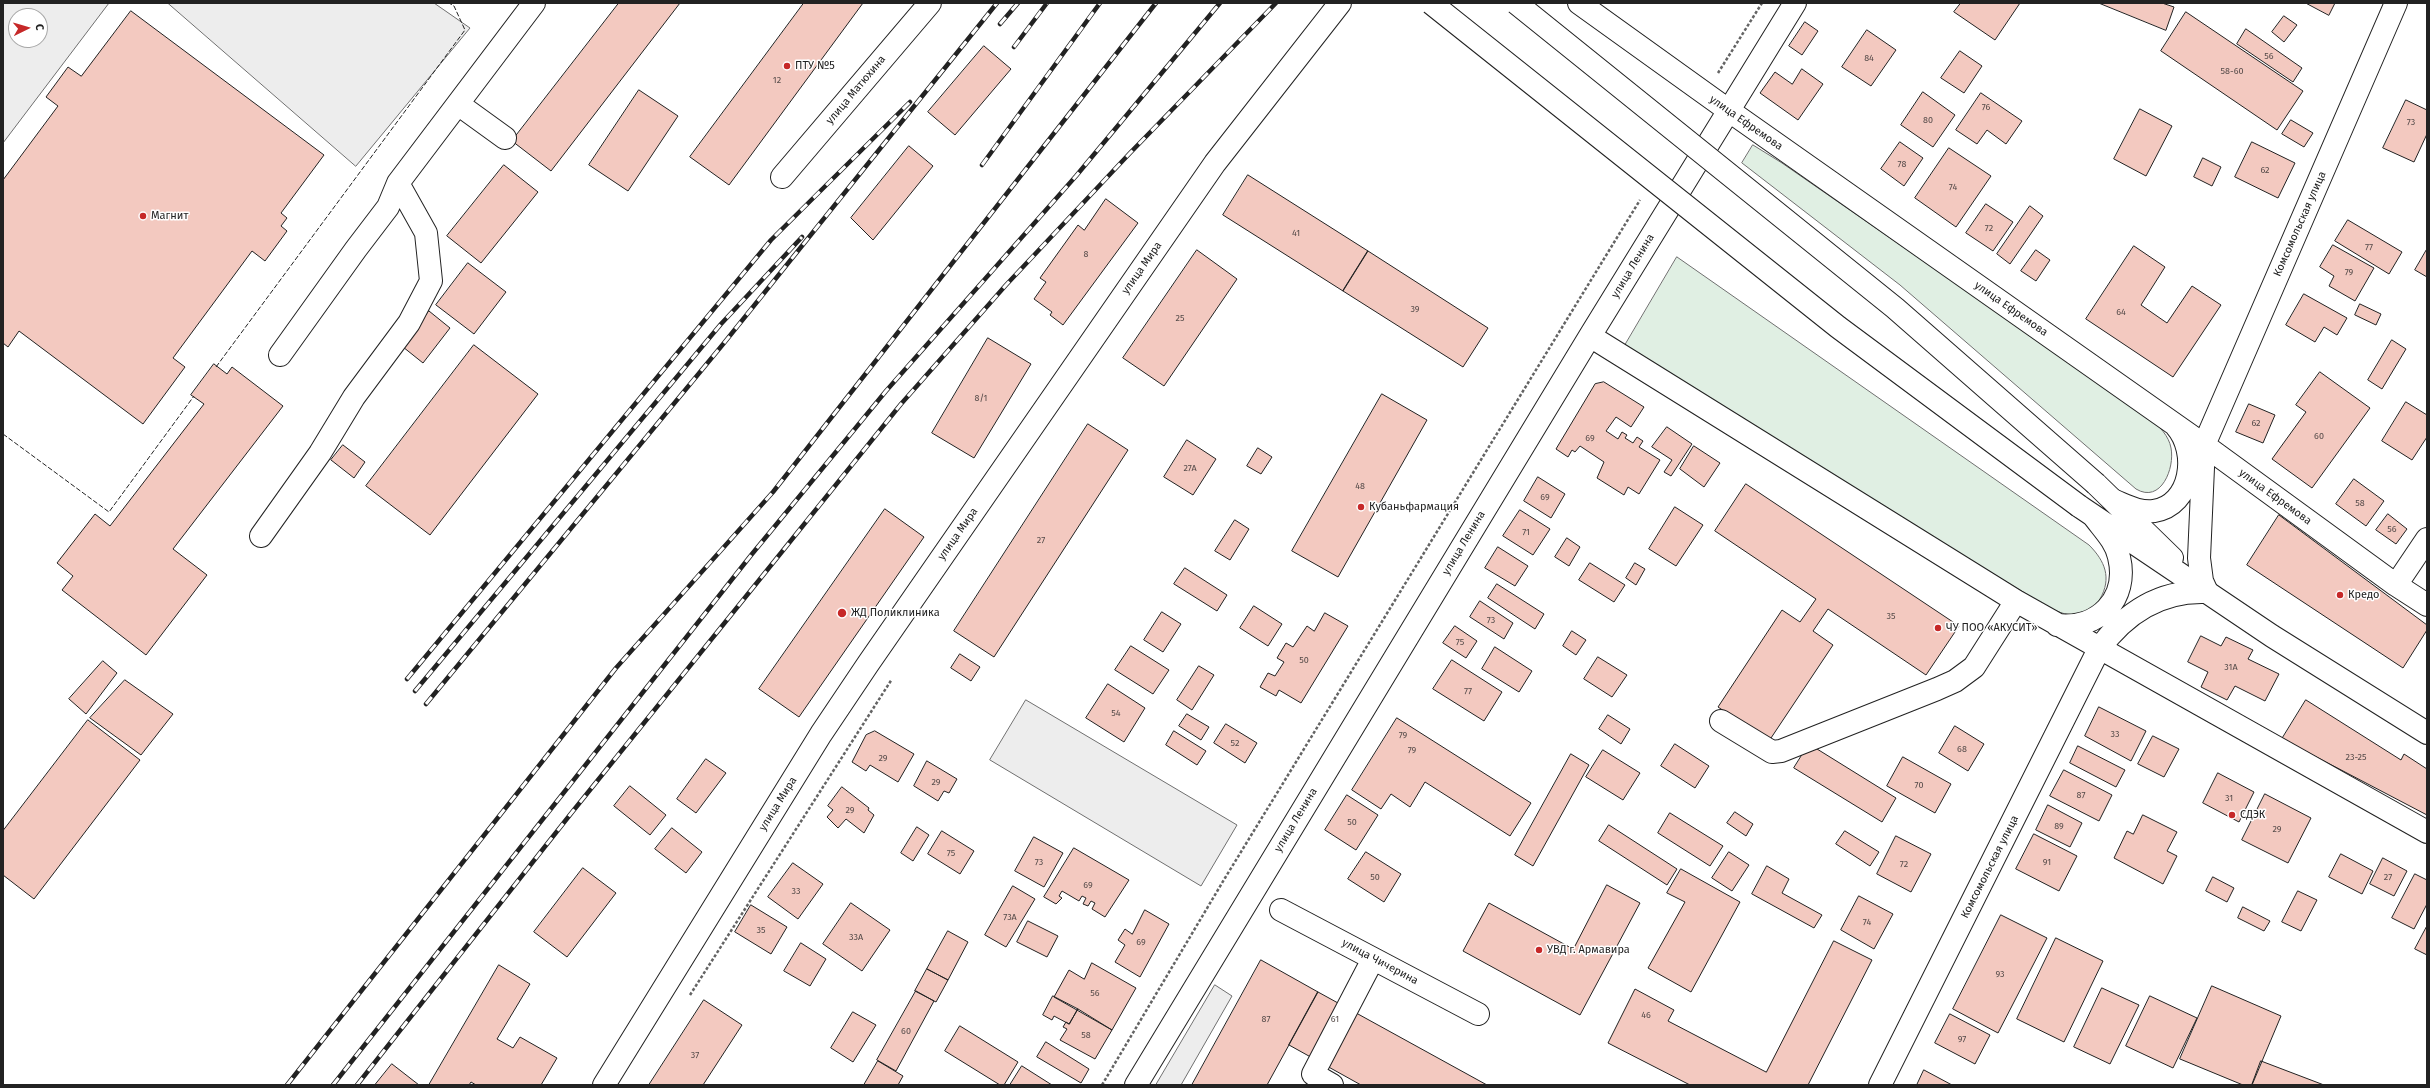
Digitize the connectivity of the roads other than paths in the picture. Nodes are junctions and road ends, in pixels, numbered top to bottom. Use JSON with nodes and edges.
{"nodes":[{"id":1,"x":534,"y":3,"type":"edge"},
{"id":2,"x":930,"y":3,"type":"edge"},
{"id":3,"x":1340,"y":3,"type":"edge"},
{"id":4,"x":1431,"y":3,"type":"edge"},
{"id":5,"x":1516,"y":3,"type":"edge"},
{"id":6,"x":1579,"y":3,"type":"edge"},
{"id":7,"x":1795,"y":3,"type":"edge"},
{"id":8,"x":2396,"y":3,"type":"edge"},
{"id":9,"x":458,"y":104,"type":"junction"},
{"id":10,"x":1728,"y":110,"type":"junction"},
{"id":11,"x":505,"y":138,"type":"dead end"},
{"id":12,"x":782,"y":177,"type":"dead end"},
{"id":13,"x":398,"y":183,"type":"junction"},
{"id":14,"x":1590,"y":336,"type":"junction"},
{"id":15,"x":280,"y":355,"type":"dead end"},
{"id":16,"x":2172,"y":422,"type":"junction"},
{"id":17,"x":2204,"y":445,"type":"junction"},
{"id":18,"x":2115,"y":501,"type":"junction"},
{"id":19,"x":2087,"y":512,"type":"junction"},
{"id":20,"x":261,"y":536,"type":"dead end"},
{"id":21,"x":2427,"y":539,"type":"edge"},
{"id":22,"x":2396,"y":585,"type":"junction"},
{"id":23,"x":2118,"y":589,"type":"junction"},
{"id":24,"x":2207,"y":592,"type":"junction"},
{"id":25,"x":2016,"y":601,"type":"junction"},
{"id":26,"x":2427,"y":605,"type":"edge"},
{"id":27,"x":2057,"y":625,"type":"junction"},
{"id":28,"x":2099,"y":649,"type":"junction"},
{"id":29,"x":1721,"y":721,"type":"dead end"},
{"id":30,"x":2427,"y":733,"type":"edge"},
{"id":31,"x":2427,"y":832,"type":"edge"},
{"id":32,"x":1281,"y":910,"type":"dead end"},
{"id":33,"x":1373,"y":958,"type":"junction"},
{"id":34,"x":1478,"y":1014,"type":"dead end"},
{"id":35,"x":1313,"y":1080,"type":"edge"},
{"id":36,"x":604,"y":1085,"type":"edge"},
{"id":37,"x":1136,"y":1085,"type":"edge"},
{"id":38,"x":1332,"y":1085,"type":"edge"},
{"id":39,"x":1880,"y":1085,"type":"edge"}],
"edges":[{"from":1,"to":9,"type":"street"},
{"from":2,"to":12,"type":"street","name":"улица Матюхина"},
{"from":3,"to":36,"type":"street","name":"улица Мира"},
{"from":4,"to":19,"type":"street","bridge":true},
{"from":5,"to":18,"type":"street","bridge":true},
{"from":6,"to":10,"type":"street","name":"улица Ефремова"},
{"from":7,"to":10,"type":"street","name":"улица Ленина"},
{"from":8,"to":17,"type":"street","name":"Комсомольская улица"},
{"from":9,"to":11,"type":"street"},
{"from":9,"to":13,"type":"street"},
{"from":10,"to":14,"type":"street","name":"улица Ленина"},
{"from":10,"to":16,"type":"street","name":"улица Ефремова"},
{"from":13,"to":15,"type":"street"},
{"from":13,"to":20,"type":"street"},
{"from":14,"to":25,"type":"street"},
{"from":14,"to":37,"type":"street","name":"улица Ленина"},
{"from":16,"to":17,"type":"street","name":"улица Ефремова"},
{"from":16,"to":18,"type":"street"},
{"from":17,"to":22,"type":"street","name":"улица Ефремова"},
{"from":17,"to":24,"type":"street"},
{"from":18,"to":24,"type":"street"},
{"from":19,"to":23,"type":"street"},
{"from":19,"to":24,"type":"street"},
{"from":21,"to":22,"type":"street"},
{"from":22,"to":26,"type":"street","name":"улица Ефремова"},
{"from":23,"to":27,"type":"street"},
{"from":23,"to":28,"type":"street"},
{"from":24,"to":28,"type":"street"},
{"from":24,"to":30,"type":"street"},
{"from":25,"to":27,"type":"street"},
{"from":25,"to":29,"type":"street"},
{"from":27,"to":28,"type":"street"},
{"from":28,"to":31,"type":"street"},
{"from":28,"to":39,"type":"street","name":"Комсомольская улица"},
{"from":32,"to":33,"type":"street","name":"улица Чичерина"},
{"from":33,"to":34,"type":"street","name":"улица Чичерина"},
{"from":33,"to":35,"type":"street"},
{"from":35,"to":38,"type":"street"}]}
